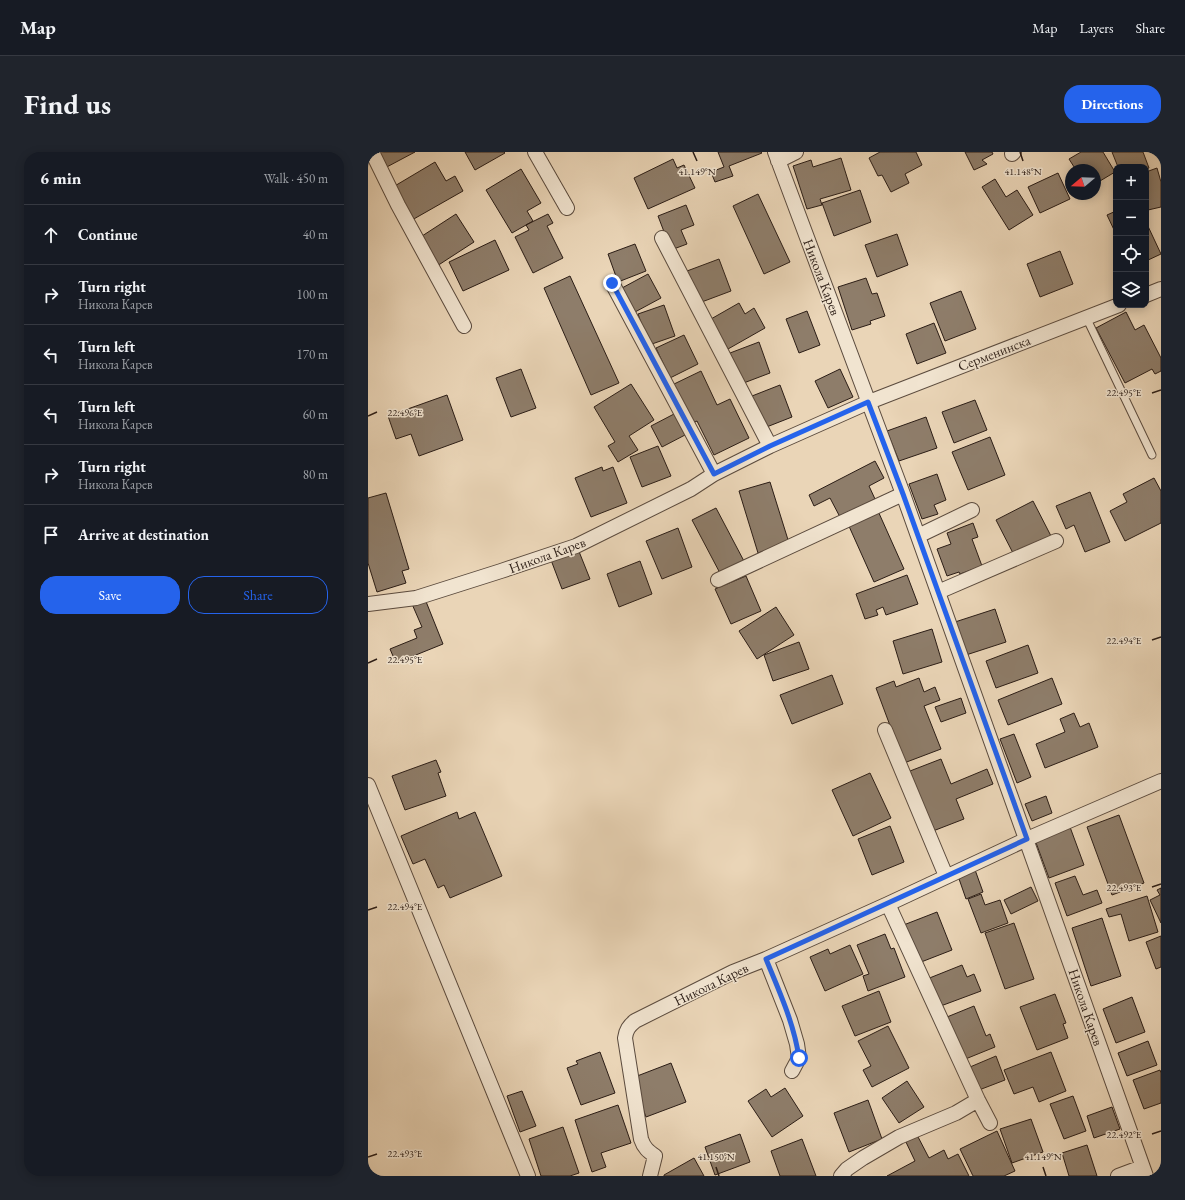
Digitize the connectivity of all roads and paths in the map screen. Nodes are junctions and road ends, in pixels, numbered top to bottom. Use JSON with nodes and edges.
{"nodes":[{"id":1,"x":372,"y":152,"type":"edge"},
{"id":2,"x":535,"y":152,"type":"edge"},
{"id":3,"x":796,"y":152,"type":"edge"},
{"id":4,"x":777,"y":157,"type":"edge"},
{"id":5,"x":567,"y":208,"type":"dead end"},
{"id":6,"x":662,"y":238,"type":"dead end"},
{"id":7,"x":612,"y":283,"type":"dead end"},
{"id":8,"x":1161,"y":289,"type":"edge"},
{"id":9,"x":1149,"y":294,"type":"edge"},
{"id":10,"x":1113,"y":307,"type":"edge"},
{"id":11,"x":1086,"y":317,"type":"junction"},
{"id":12,"x":464,"y":326,"type":"dead end"},
{"id":13,"x":868,"y":402,"type":"junction"},
{"id":14,"x":770,"y":446,"type":"junction"},
{"id":15,"x":1152,"y":456,"type":"dead end"},
{"id":16,"x":714,"y":474,"type":"junction"},
{"id":17,"x":903,"y":494,"type":"junction"},
{"id":18,"x":972,"y":510,"type":"dead end"},
{"id":19,"x":918,"y":536,"type":"junction"},
{"id":20,"x":1056,"y":541,"type":"dead end"},
{"id":21,"x":718,"y":580,"type":"dead end"},
{"id":22,"x":938,"y":592,"type":"junction"},
{"id":23,"x":368,"y":604,"type":"edge"},
{"id":24,"x":885,"y":730,"type":"dead end"},
{"id":25,"x":1161,"y":781,"type":"edge"},
{"id":26,"x":368,"y":785,"type":"edge"},
{"id":27,"x":371,"y":801,"type":"edge"},
{"id":28,"x":1027,"y":839,"type":"junction"},
{"id":29,"x":946,"y":876,"type":"junction"},
{"id":30,"x":888,"y":904,"type":"junction"},
{"id":31,"x":766,"y":959,"type":"junction"},
{"id":32,"x":792,"y":1071,"type":"dead end"},
{"id":33,"x":978,"y":1100,"type":"junction"},
{"id":34,"x":990,"y":1123,"type":"dead end"},
{"id":35,"x":1144,"y":1172,"type":"edge"},
{"id":36,"x":528,"y":1176,"type":"edge"},
{"id":37,"x":650,"y":1176,"type":"edge"},
{"id":38,"x":840,"y":1176,"type":"edge"},
{"id":39,"x":1118,"y":1176,"type":"edge"}],
"edges":[{"from":1,"to":12,"type":"street"},
{"from":2,"to":5,"type":"street"},
{"from":3,"to":4,"type":"street"},
{"from":4,"to":13,"type":"street","name":"Никола Карев"},
{"from":6,"to":14,"type":"street"},
{"from":7,"to":16,"type":"street"},
{"from":8,"to":9,"type":"street"},
{"from":10,"to":11,"type":"street","name":"Серменинска"},
{"from":11,"to":13,"type":"street","name":"Серменинска"},
{"from":11,"to":15,"type":"lane"},
{"from":13,"to":14,"type":"street","name":"Никола Карев"},
{"from":13,"to":17,"type":"street","name":"Никола Карев"},
{"from":14,"to":16,"type":"street","name":"Никола Карев"},
{"from":16,"to":23,"type":"street","name":"Никола Карев"},
{"from":17,"to":19,"type":"street","name":"Никола Карев"},
{"from":17,"to":21,"type":"street"},
{"from":18,"to":19,"type":"street"},
{"from":19,"to":22,"type":"street","name":"Никола Карев"},
{"from":20,"to":22,"type":"street"},
{"from":22,"to":28,"type":"street","name":"Никола Карев"},
{"from":24,"to":29,"type":"street"},
{"from":25,"to":28,"type":"street"},
{"from":26,"to":27,"type":"street"},
{"from":27,"to":36,"type":"street"},
{"from":28,"to":29,"type":"street","name":"Никола Карев"},
{"from":28,"to":35,"type":"street","name":"Никола Карев"},
{"from":29,"to":30,"type":"street","name":"Никола Карев"},
{"from":30,"to":31,"type":"street","name":"Никола Карев"},
{"from":30,"to":33,"type":"street"},
{"from":31,"to":32,"type":"street"},
{"from":31,"to":37,"type":"street","name":"Никола Карев"},
{"from":33,"to":34,"type":"street"},
{"from":33,"to":38,"type":"street"},
{"from":35,"to":39,"type":"street"}]}
